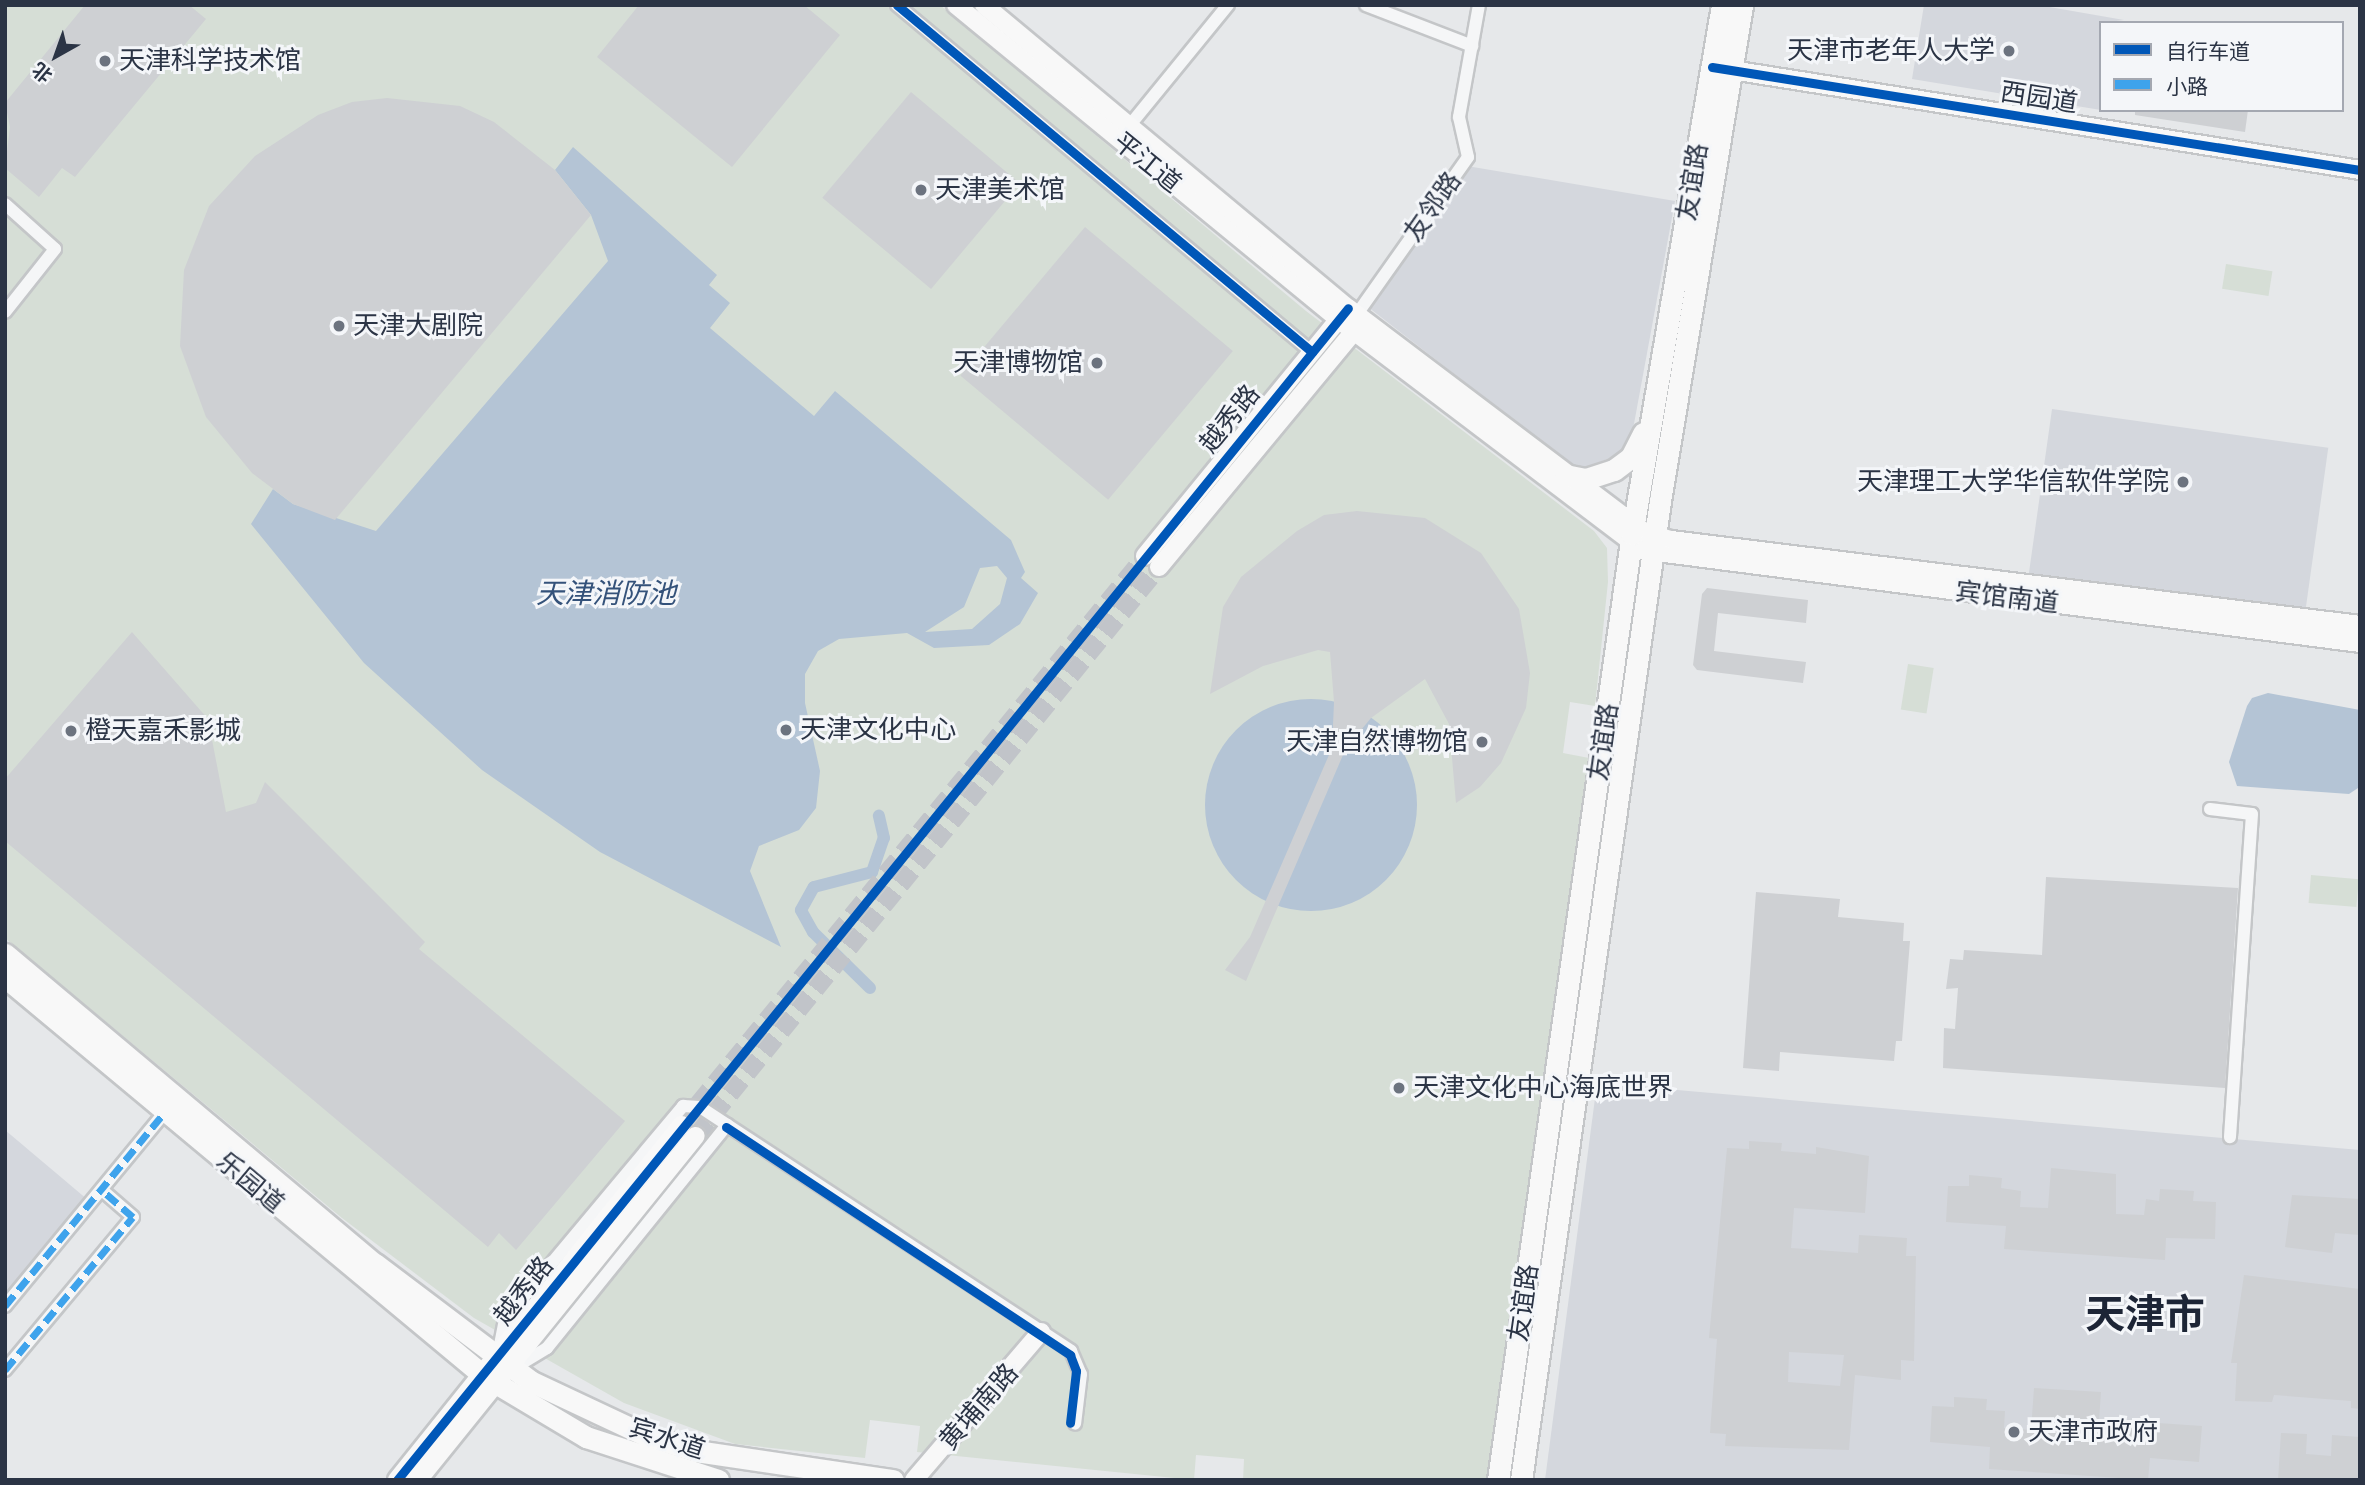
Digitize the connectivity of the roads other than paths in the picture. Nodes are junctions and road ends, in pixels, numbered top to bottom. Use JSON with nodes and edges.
{"nodes":[{"id":1,"x":897,"y":5,"type":"edge"},
{"id":2,"x":956,"y":5,"type":"edge"},
{"id":3,"x":984,"y":5,"type":"edge"},
{"id":4,"x":1228,"y":5,"type":"edge"},
{"id":5,"x":1366,"y":5,"type":"edge"},
{"id":6,"x":1479,"y":5,"type":"edge"},
{"id":7,"x":1722,"y":5,"type":"edge"},
{"id":8,"x":1742,"y":5,"type":"edge"},
{"id":9,"x":1472,"y":46,"type":"junction"},
{"id":10,"x":1722,"y":64,"type":"junction"},
{"id":11,"x":1130,"y":124,"type":"junction"},
{"id":12,"x":2360,"y":160,"type":"edge"},
{"id":13,"x":2360,"y":170,"type":"edge"},
{"id":14,"x":5,"y":204,"type":"edge"},
{"id":15,"x":5,"y":312,"type":"edge"},
{"id":16,"x":1352,"y":318,"type":"junction"},
{"id":17,"x":1312,"y":352,"type":"junction"},
{"id":18,"x":1657,"y":391,"type":"junction"},
{"id":19,"x":1565,"y":475,"type":"junction"},
{"id":20,"x":1633,"y":536,"type":"junction"},
{"id":21,"x":1655,"y":545,"type":"junction"},
{"id":22,"x":2360,"y":625,"type":"edge"},
{"id":23,"x":2360,"y":643,"type":"edge"},
{"id":24,"x":2210,"y":809,"type":"dead end"},
{"id":25,"x":5,"y":954,"type":"edge"},
{"id":26,"x":5,"y":977,"type":"edge"},
{"id":27,"x":171,"y":1105,"type":"junction"},
{"id":28,"x":727,"y":1126,"type":"junction"},
{"id":29,"x":688,"y":1130,"type":"tunnel mouth"},
{"id":30,"x":2230,"y":1137,"type":"dead end"},
{"id":31,"x":103,"y":1191,"type":"junction"},
{"id":32,"x":5,"y":1306,"type":"edge"},
{"id":33,"x":1044,"y":1336,"type":"junction"},
{"id":34,"x":5,"y":1370,"type":"edge"},
{"id":35,"x":497,"y":1373,"type":"junction"},
{"id":36,"x":1072,"y":1423,"type":"dead end"},
{"id":37,"x":397,"y":1480,"type":"edge"},
{"id":38,"x":418,"y":1480,"type":"edge"},
{"id":39,"x":718,"y":1480,"type":"edge"},
{"id":40,"x":893,"y":1480,"type":"edge"},
{"id":41,"x":914,"y":1480,"type":"edge"},
{"id":42,"x":928,"y":1480,"type":"edge"},
{"id":43,"x":1497,"y":1480,"type":"edge"},
{"id":44,"x":1521,"y":1480,"type":"edge"}],
"edges":[{"from":1,"to":17,"type":"street"},
{"from":2,"to":16,"type":"main road","name":"平江道"},
{"from":3,"to":11,"type":"main road","name":"平江道"},
{"from":4,"to":11,"type":"street"},
{"from":5,"to":9,"type":"street"},
{"from":6,"to":9,"type":"street","name":"友邻路"},
{"from":7,"to":10,"type":"main road","name":"友谊路"},
{"from":8,"to":10,"type":"main road","name":"友谊路"},
{"from":9,"to":16,"type":"street","name":"友邻路"},
{"from":10,"to":12,"type":"main road","name":"西园道"},
{"from":10,"to":13,"type":"main road","name":"西园道"},
{"from":10,"to":18,"type":"main road","name":"友谊路"},
{"from":10,"to":21,"type":"main road","name":"友谊路"},
{"from":11,"to":16,"type":"main road","name":"平江道"},
{"from":14,"to":15,"type":"street"},
{"from":16,"to":17,"type":"main road","name":"越秀路"},
{"from":16,"to":17,"type":"main road","name":"越秀路"},
{"from":16,"to":19,"type":"main road"},
{"from":16,"to":20,"type":"main road"},
{"from":18,"to":19,"type":"main road"},
{"from":18,"to":20,"type":"main road","name":"友谊路"},
{"from":19,"to":20,"type":"main road"},
{"from":20,"to":21,"type":"main road"},
{"from":20,"to":43,"type":"main road","name":"友谊路"},
{"from":21,"to":22,"type":"main road","name":"宾馆南道"},
{"from":21,"to":23,"type":"main road","name":"宾馆南道"},
{"from":21,"to":44,"type":"main road","name":"友谊路"},
{"from":24,"to":30,"type":"street"},
{"from":25,"to":27,"type":"main road","name":"乐园道"},
{"from":26,"to":27,"type":"main road","name":"乐园道"},
{"from":27,"to":31,"type":"street"},
{"from":27,"to":35,"type":"main road","name":"乐园道"},
{"from":28,"to":33,"type":"street"},
{"from":28,"to":35,"type":"street"},
{"from":28,"to":35,"type":"street"},
{"from":29,"to":35,"type":"main road","name":"越秀路"},
{"from":31,"to":32,"type":"street"},
{"from":31,"to":34,"type":"street"},
{"from":33,"to":36,"type":"street"},
{"from":33,"to":41,"type":"main road","name":"黄埔南路"},
{"from":33,"to":42,"type":"main road","name":"黄埔南路"},
{"from":35,"to":37,"type":"main road","name":"越秀路"},
{"from":35,"to":38,"type":"main road","name":"越秀路"},
{"from":35,"to":39,"type":"main road","name":"宾水道"},
{"from":35,"to":40,"type":"main road","name":"宾水道"}]}
